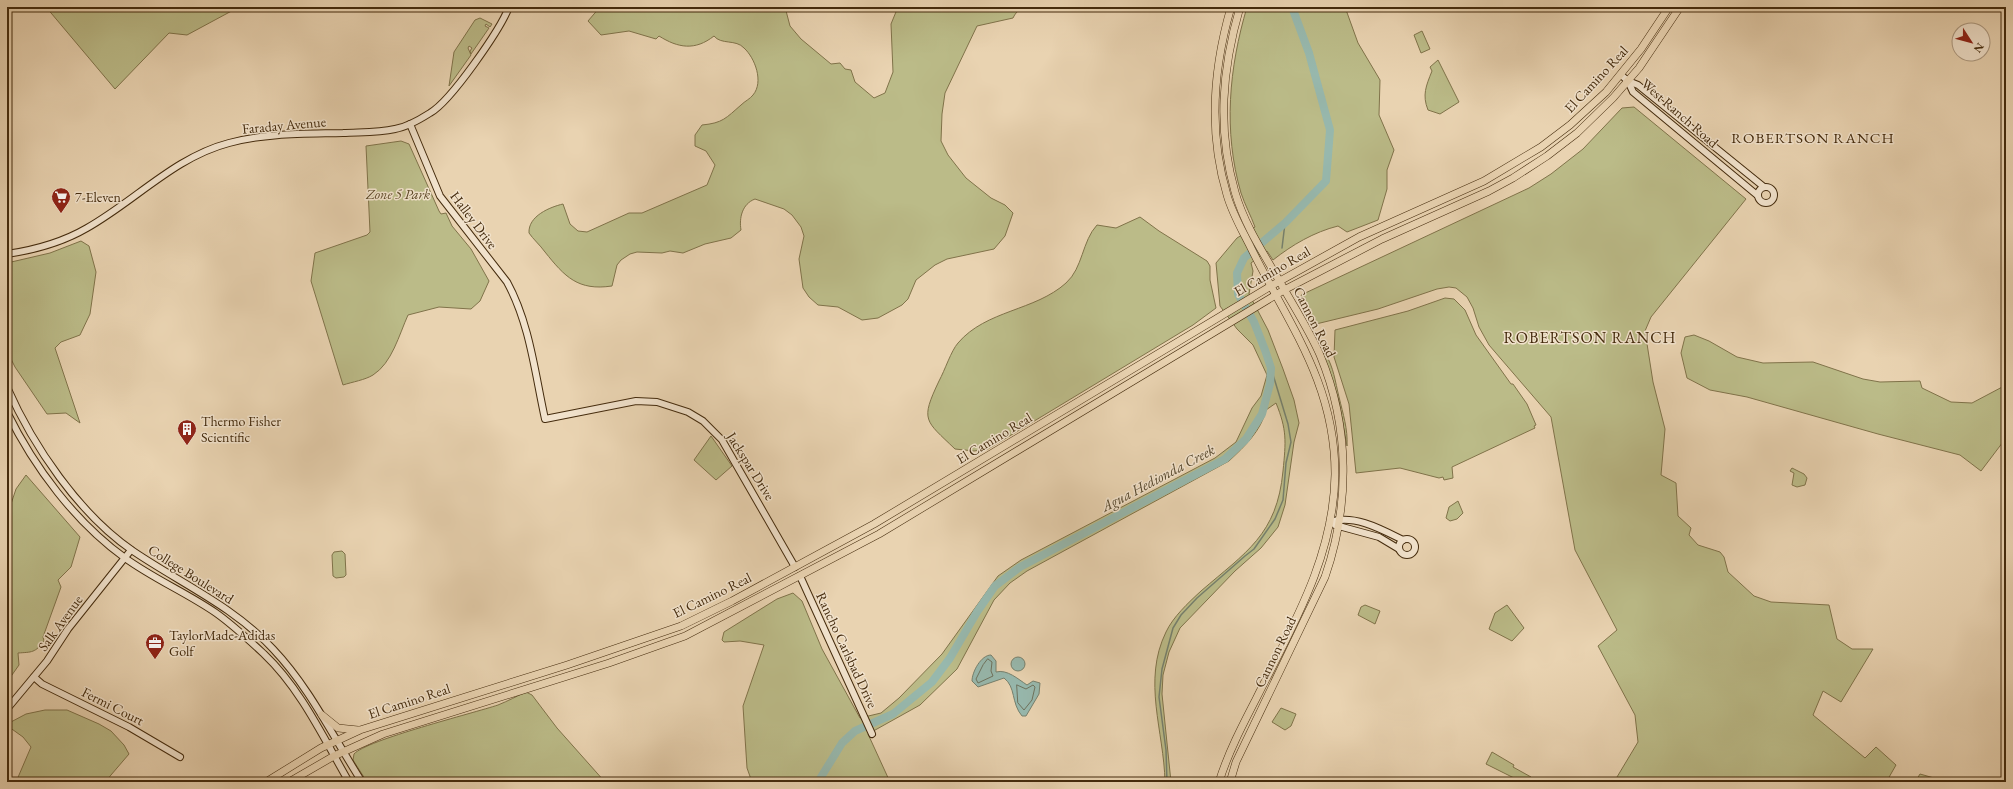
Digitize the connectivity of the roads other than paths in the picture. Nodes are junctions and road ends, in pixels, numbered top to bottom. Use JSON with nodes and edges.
{"nodes":[{"id":1,"x":509,"y":7,"type":"edge"},
{"id":2,"x":1231,"y":7,"type":"edge"},
{"id":3,"x":1240,"y":7,"type":"edge"},
{"id":4,"x":1669,"y":7,"type":"edge"},
{"id":5,"x":1680,"y":7,"type":"edge"},
{"id":6,"x":1621,"y":75,"type":"junction"},
{"id":7,"x":1628,"y":81,"type":"junction"},
{"id":8,"x":410,"y":124,"type":"junction"},
{"id":9,"x":1764,"y":187,"type":"junction"},
{"id":10,"x":1757,"y":195,"type":"junction"},
{"id":11,"x":7,"y":254,"type":"edge"},
{"id":12,"x":1280,"y":281,"type":"junction"},
{"id":13,"x":1271,"y":286,"type":"junction"},
{"id":14,"x":1284,"y":290,"type":"junction"},
{"id":15,"x":1276,"y":295,"type":"junction"},
{"id":16,"x":7,"y":387,"type":"edge"},
{"id":17,"x":7,"y":412,"type":"edge"},
{"id":18,"x":545,"y":420,"type":"joint"},
{"id":19,"x":1341,"y":519,"type":"junction"},
{"id":20,"x":1330,"y":522,"type":"junction"},
{"id":21,"x":1340,"y":528,"type":"junction"},
{"id":22,"x":1403,"y":540,"type":"junction"},
{"id":23,"x":1399,"y":549,"type":"junction"},
{"id":24,"x":131,"y":550,"type":"junction"},
{"id":25,"x":125,"y":558,"type":"junction"},
{"id":26,"x":795,"y":567,"type":"junction"},
{"id":27,"x":800,"y":576,"type":"junction"},
{"id":28,"x":34,"y":677,"type":"junction"},
{"id":29,"x":7,"y":709,"type":"edge"},
{"id":30,"x":322,"y":715,"type":"junction"},
{"id":31,"x":360,"y":730,"type":"junction"},
{"id":32,"x":872,"y":734,"type":"dead end"},
{"id":33,"x":337,"y":740,"type":"junction"},
{"id":34,"x":328,"y":745,"type":"junction"},
{"id":35,"x":344,"y":752,"type":"junction"},
{"id":36,"x":334,"y":756,"type":"junction"},
{"id":37,"x":180,"y":757,"type":"dead end"},
{"id":38,"x":266,"y":782,"type":"edge"},
{"id":39,"x":289,"y":782,"type":"edge"},
{"id":40,"x":349,"y":782,"type":"edge"},
{"id":41,"x":362,"y":782,"type":"edge"},
{"id":42,"x":1221,"y":782,"type":"edge"},
{"id":43,"x":1230,"y":782,"type":"edge"}],
"edges":[{"from":1,"to":8,"type":"street","name":"Faraday Avenue"},
{"from":2,"to":13,"type":"main road","name":"Cannon Road"},
{"from":3,"to":12,"type":"main road","name":"Cannon Road"},
{"from":4,"to":6,"type":"main road","name":"El Camino Real"},
{"from":5,"to":7,"type":"main road","name":"El Camino Real"},
{"from":6,"to":7,"type":"street"},
{"from":6,"to":12,"type":"main road","name":"El Camino Real"},
{"from":7,"to":9,"type":"street","name":"West Ranch Road"},
{"from":7,"to":10,"type":"street","name":"West Ranch Road"},
{"from":7,"to":14,"type":"main road","name":"El Camino Real"},
{"from":8,"to":11,"type":"street","name":"Faraday Avenue"},
{"from":8,"to":18,"type":"street","name":"Halley Drive"},
{"from":9,"to":10,"type":"street"},
{"from":9,"to":10,"type":"street"},
{"from":12,"to":13,"type":"main road","name":"El Camino Real"},
{"from":12,"to":14,"type":"main road","name":"Cannon Road"},
{"from":13,"to":15,"type":"main road","name":"Cannon Road"},
{"from":13,"to":26,"type":"main road","name":"El Camino Real"},
{"from":14,"to":15,"type":"main road","name":"El Camino Real"},
{"from":14,"to":19,"type":"main road","name":"Cannon Road"},
{"from":15,"to":20,"type":"main road","name":"Cannon Road"},
{"from":15,"to":27,"type":"main road","name":"El Camino Real"},
{"from":16,"to":24,"type":"street","name":"College Boulevard"},
{"from":17,"to":25,"type":"street","name":"College Boulevard"},
{"from":18,"to":26,"type":"street","name":"Jackspar Drive"},
{"from":19,"to":20,"type":"street"},
{"from":19,"to":21,"type":"main road","name":"Cannon Road"},
{"from":19,"to":22,"type":"street"},
{"from":20,"to":21,"type":"street"},
{"from":20,"to":42,"type":"main road","name":"Cannon Road"},
{"from":21,"to":23,"type":"street"},
{"from":21,"to":43,"type":"main road","name":"Cannon Road"},
{"from":22,"to":23,"type":"street"},
{"from":22,"to":23,"type":"street"},
{"from":24,"to":25,"type":"street","name":"Salk Avenue"},
{"from":24,"to":30,"type":"street","name":"College Boulevard"},
{"from":25,"to":28,"type":"street","name":"Salk Avenue"},
{"from":25,"to":34,"type":"street","name":"College Boulevard"},
{"from":26,"to":31,"type":"main road","name":"El Camino Real"},
{"from":27,"to":32,"type":"street","name":"Rancho Carlsbad Drive"},
{"from":27,"to":35,"type":"main road","name":"El Camino Real"},
{"from":28,"to":29,"type":"street","name":"Salk Avenue"},
{"from":28,"to":37,"type":"street","name":"Fermi Court"},
{"from":30,"to":31,"type":"main road"},
{"from":30,"to":33,"type":"street","name":"College Boulevard"},
{"from":31,"to":33,"type":"main road","name":"El Camino Real"},
{"from":33,"to":34,"type":"main road","name":"El Camino Real"},
{"from":33,"to":35,"type":"street","name":"College Boulevard"},
{"from":34,"to":36,"type":"street","name":"College Boulevard"},
{"from":34,"to":38,"type":"main road","name":"El Camino Real"},
{"from":35,"to":36,"type":"main road","name":"El Camino Real"},
{"from":35,"to":41,"type":"street","name":"College Boulevard"},
{"from":36,"to":39,"type":"main road","name":"El Camino Real"},
{"from":36,"to":40,"type":"street","name":"College Boulevard"}]}
